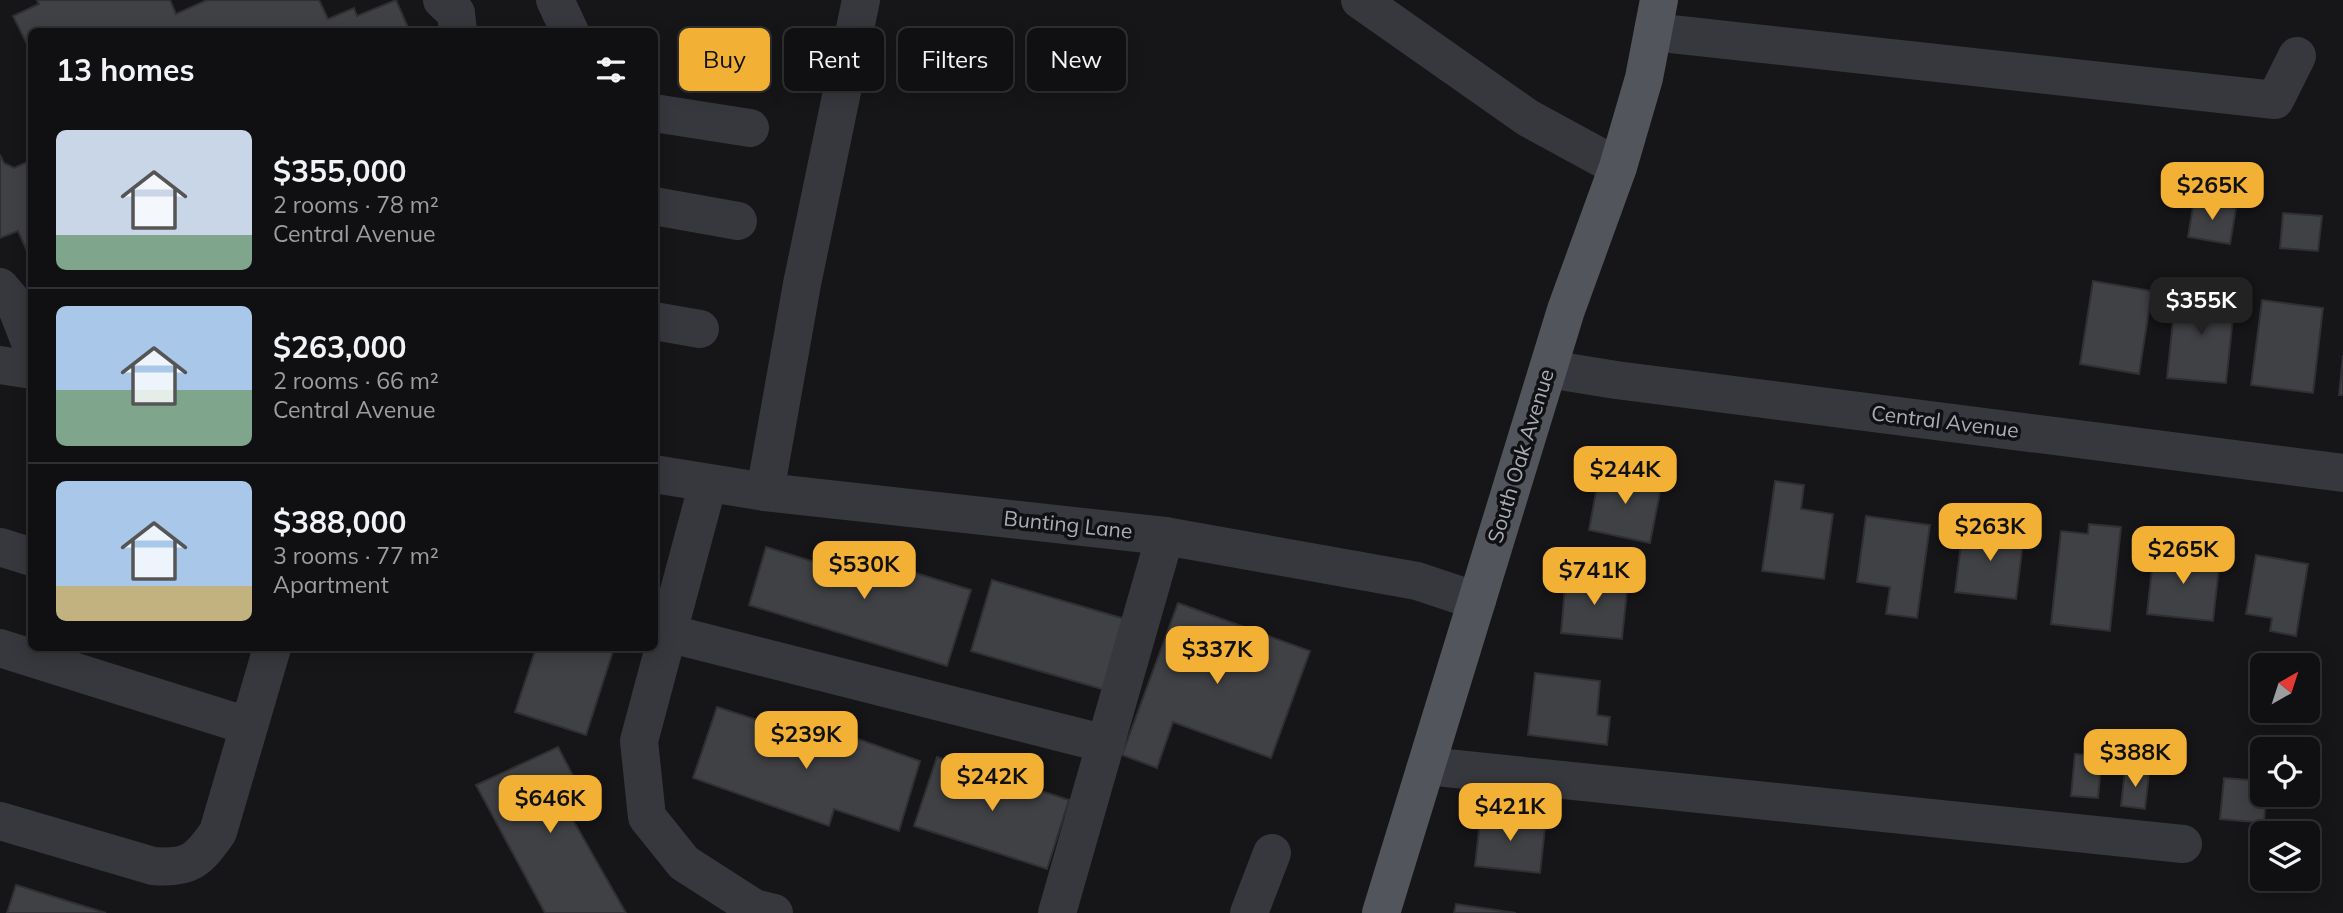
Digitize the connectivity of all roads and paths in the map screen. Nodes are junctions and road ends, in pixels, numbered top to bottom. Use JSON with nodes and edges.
{"nodes":[{"id":1,"x":442,"y":0,"type":"edge"},
{"id":2,"x":555,"y":0,"type":"edge"},
{"id":3,"x":861,"y":0,"type":"edge"},
{"id":4,"x":1360,"y":0,"type":"edge"},
{"id":5,"x":1656,"y":16,"type":"edge"},
{"id":6,"x":458,"y":28,"type":"edge"},
{"id":7,"x":568,"y":28,"type":"edge"},
{"id":8,"x":2297,"y":56,"type":"dead end"},
{"id":9,"x":658,"y":114,"type":"edge"},
{"id":10,"x":750,"y":128,"type":"dead end"},
{"id":11,"x":1618,"y":167,"type":"junction"},
{"id":12,"x":658,"y":207,"type":"edge"},
{"id":13,"x":738,"y":221,"type":"dead end"},
{"id":14,"x":0,"y":287,"type":"edge"},
{"id":15,"x":658,"y":321,"type":"edge"},
{"id":16,"x":700,"y":329,"type":"dead end"},
{"id":17,"x":28,"y":337,"type":"edge"},
{"id":18,"x":0,"y":365,"type":"edge"},
{"id":19,"x":28,"y":369,"type":"edge"},
{"id":20,"x":1548,"y":369,"type":"junction"},
{"id":21,"x":2343,"y":473,"type":"edge"},
{"id":22,"x":658,"y":475,"type":"edge"},
{"id":23,"x":708,"y":482,"type":"junction"},
{"id":24,"x":765,"y":492,"type":"junction"},
{"id":25,"x":1165,"y":536,"type":"junction"},
{"id":26,"x":0,"y":547,"type":"edge"},
{"id":27,"x":28,"y":555,"type":"edge"},
{"id":28,"x":1476,"y":601,"type":"junction"},
{"id":29,"x":667,"y":633,"type":"junction"},
{"id":30,"x":0,"y":648,"type":"edge"},
{"id":31,"x":271,"y":651,"type":"edge"},
{"id":32,"x":248,"y":726,"type":"junction"},
{"id":33,"x":1106,"y":744,"type":"junction"},
{"id":34,"x":1427,"y":766,"type":"junction"},
{"id":35,"x":0,"y":821,"type":"edge"},
{"id":36,"x":2183,"y":844,"type":"dead end"},
{"id":37,"x":1272,"y":853,"type":"dead end"},
{"id":38,"x":774,"y":913,"type":"edge"},
{"id":39,"x":1057,"y":913,"type":"edge"},
{"id":40,"x":1249,"y":913,"type":"edge"},
{"id":41,"x":1381,"y":913,"type":"edge"}],
"edges":[{"from":1,"to":6,"type":"street"},
{"from":2,"to":7,"type":"street"},
{"from":3,"to":24,"type":"street"},
{"from":4,"to":11,"type":"street"},
{"from":5,"to":8,"type":"street"},
{"from":5,"to":11,"type":"main road","name":"South Oak Avenue"},
{"from":9,"to":10,"type":"street"},
{"from":11,"to":20,"type":"main road","name":"South Oak Avenue"},
{"from":12,"to":13,"type":"street"},
{"from":14,"to":17,"type":"street"},
{"from":15,"to":16,"type":"street"},
{"from":18,"to":19,"type":"street"},
{"from":20,"to":21,"type":"street","name":"Central Avenue"},
{"from":20,"to":28,"type":"main road","name":"South Oak Avenue"},
{"from":22,"to":23,"type":"street","name":"Bunting Lane"},
{"from":23,"to":24,"type":"street","name":"Bunting Lane"},
{"from":23,"to":29,"type":"street"},
{"from":24,"to":25,"type":"street","name":"Bunting Lane"},
{"from":25,"to":28,"type":"street","name":"Bunting Lane"},
{"from":25,"to":33,"type":"street"},
{"from":26,"to":27,"type":"street"},
{"from":28,"to":34,"type":"main road","name":"South Oak Avenue"},
{"from":29,"to":33,"type":"street"},
{"from":29,"to":38,"type":"street"},
{"from":30,"to":32,"type":"street"},
{"from":31,"to":32,"type":"street"},
{"from":32,"to":35,"type":"street"},
{"from":33,"to":39,"type":"street"},
{"from":34,"to":36,"type":"street"},
{"from":34,"to":41,"type":"main road","name":"South Oak Avenue"},
{"from":37,"to":40,"type":"street"}]}
